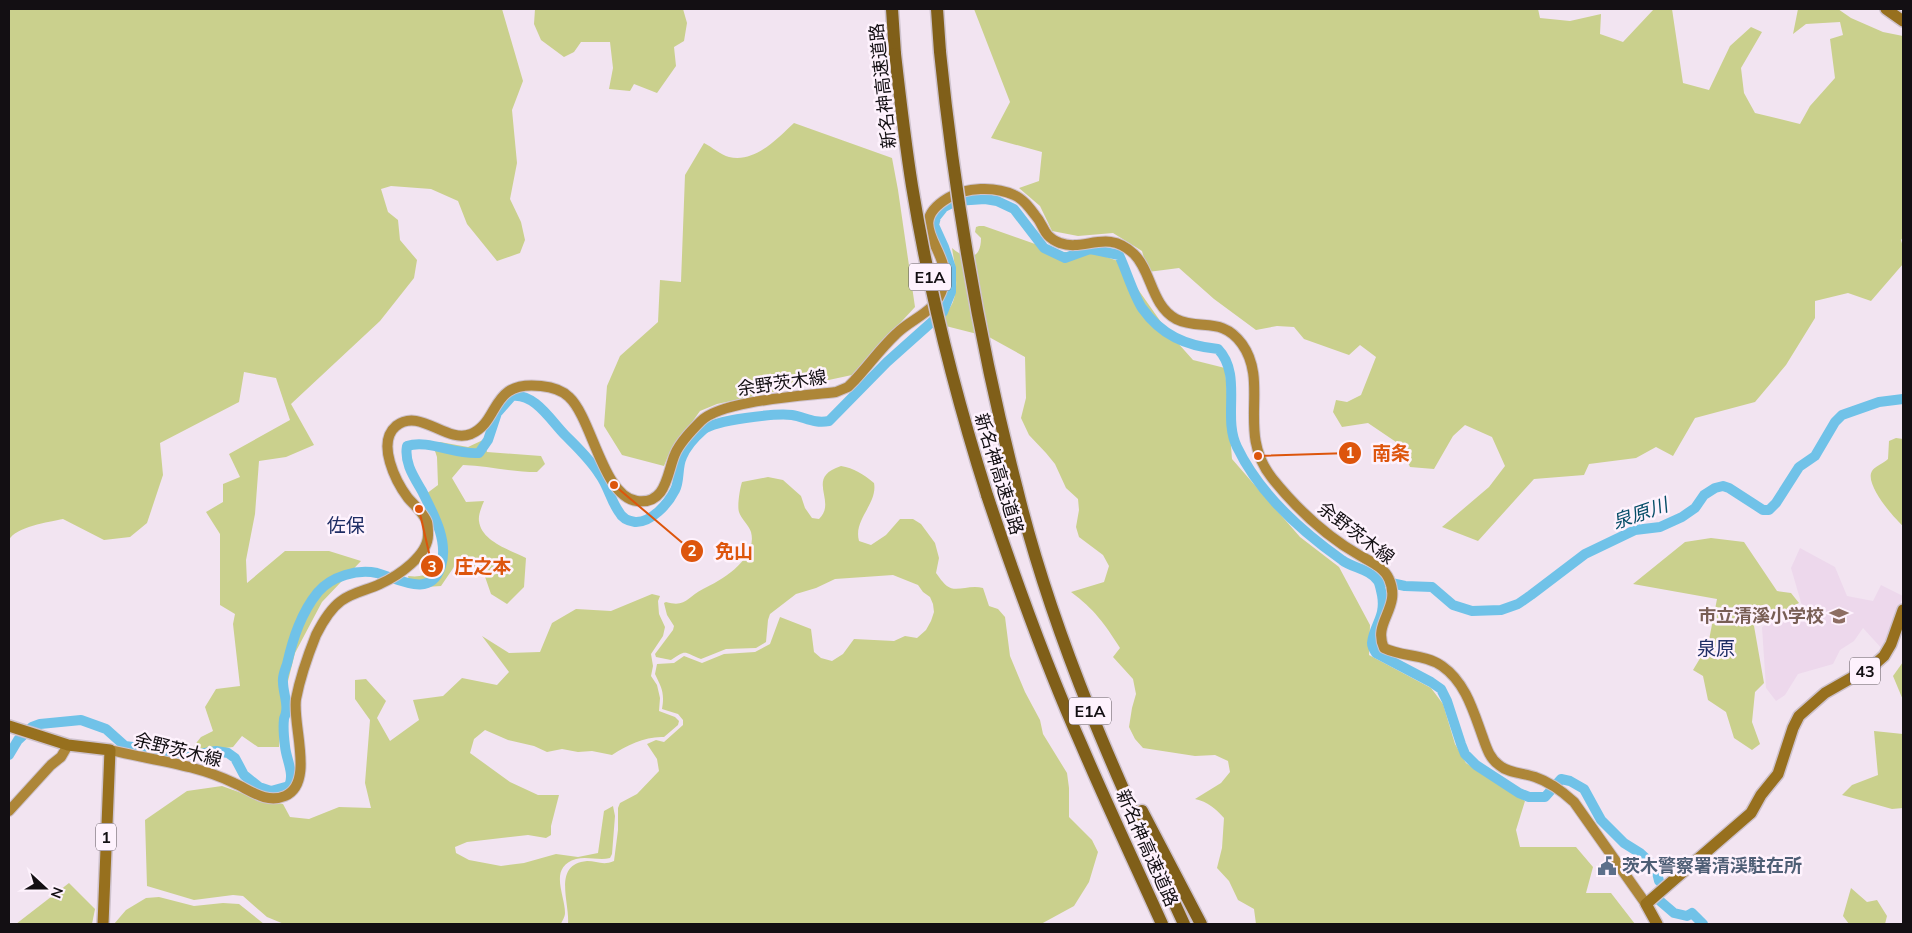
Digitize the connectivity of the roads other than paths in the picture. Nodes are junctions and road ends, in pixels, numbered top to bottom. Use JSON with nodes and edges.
{"nodes":[{"id":1,"x":892,"y":9,"type":"edge"},
{"id":2,"x":937,"y":9,"type":"edge"},
{"id":3,"x":1903,"y":610,"type":"edge"},
{"id":4,"x":1056,"y":621,"type":"junction"},
{"id":5,"x":9,"y":726,"type":"edge"},
{"id":6,"x":68,"y":745,"type":"junction"},
{"id":7,"x":110,"y":750,"type":"junction"},
{"id":8,"x":9,"y":811,"type":"edge"},
{"id":9,"x":1174,"y":875,"type":"junction"},
{"id":10,"x":1646,"y":904,"type":"junction"},
{"id":11,"x":102,"y":924,"type":"edge"},
{"id":12,"x":1162,"y":924,"type":"edge"},
{"id":13,"x":1184,"y":924,"type":"edge"},
{"id":14,"x":1200,"y":924,"type":"edge"},
{"id":15,"x":1208,"y":924,"type":"edge"},
{"id":16,"x":1657,"y":924,"type":"edge"}],
"edges":[{"from":1,"to":12,"type":"highway","name":"新名神高速道路","number":"E1A","bridge":true},
{"from":2,"to":4,"type":"highway","name":"新名神高速道路","number":"E1A","bridge":true},
{"from":3,"to":10,"type":"main road","number":"43"},
{"from":4,"to":9,"type":"highway"},
{"from":4,"to":13,"type":"highway","name":"新名神高速道路","number":"E1A"},
{"from":5,"to":6,"type":"main road"},
{"from":6,"to":7,"type":"main road"},
{"from":6,"to":8,"type":"main road"},
{"from":7,"to":10,"type":"main road","name":"余野茨木線"},
{"from":7,"to":11,"type":"main road","number":"1"},
{"from":9,"to":14,"type":"highway"},
{"from":9,"to":15,"type":"highway"},
{"from":10,"to":16,"type":"main road"}]}
